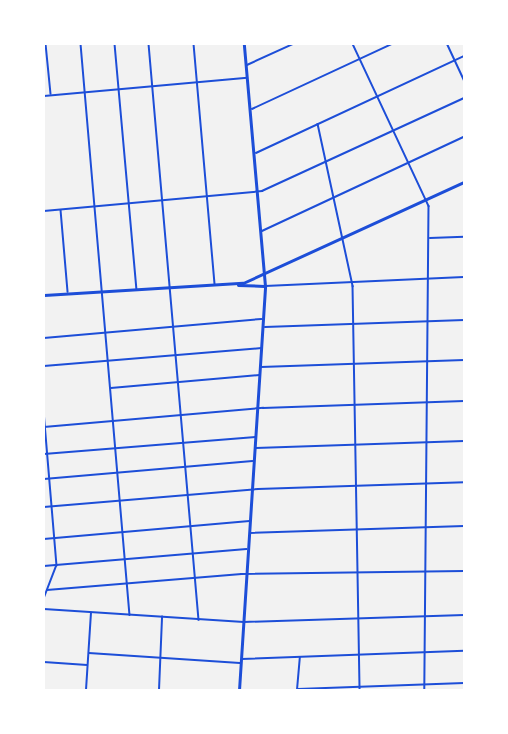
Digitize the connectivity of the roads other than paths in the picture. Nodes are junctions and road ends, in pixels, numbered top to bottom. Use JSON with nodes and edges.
{"nodes":[{"id":1,"x":46,"y":44,"type":"edge"},
{"id":2,"x":81,"y":44,"type":"edge"},
{"id":3,"x":115,"y":44,"type":"edge"},
{"id":4,"x":149,"y":44,"type":"edge"},
{"id":5,"x":194,"y":44,"type":"edge"},
{"id":6,"x":244,"y":44,"type":"edge"},
{"id":7,"x":293,"y":44,"type":"edge"},
{"id":8,"x":353,"y":44,"type":"edge"},
{"id":9,"x":392,"y":44,"type":"edge"},
{"id":10,"x":447,"y":44,"type":"edge"},
{"id":11,"x":465,"y":56,"type":"edge"},
{"id":12,"x":360,"y":58,"type":"junction"},
{"id":13,"x":455,"y":61,"type":"junction"},
{"id":14,"x":246,"y":65,"type":"junction"},
{"id":15,"x":247,"y":78,"type":"junction"},
{"id":16,"x":465,"y":80,"type":"edge"},
{"id":17,"x":198,"y":82,"type":"junction"},
{"id":18,"x":153,"y":86,"type":"junction"},
{"id":19,"x":119,"y":89,"type":"junction"},
{"id":20,"x":85,"y":92,"type":"junction"},
{"id":21,"x":51,"y":95,"type":"junction"},
{"id":22,"x":44,"y":96,"type":"edge"},
{"id":23,"x":378,"y":96,"type":"junction"},
{"id":24,"x":465,"y":98,"type":"edge"},
{"id":25,"x":251,"y":110,"type":"junction"},
{"id":26,"x":318,"y":124,"type":"junction"},
{"id":27,"x":394,"y":131,"type":"junction"},
{"id":28,"x":465,"y":137,"type":"edge"},
{"id":29,"x":255,"y":153,"type":"junction"},
{"id":30,"x":327,"y":162,"type":"junction"},
{"id":31,"x":409,"y":163,"type":"junction"},
{"id":32,"x":465,"y":182,"type":"edge"},
{"id":33,"x":259,"y":192,"type":"junction"},
{"id":34,"x":208,"y":197,"type":"junction"},
{"id":35,"x":336,"y":197,"type":"junction"},
{"id":36,"x":164,"y":200,"type":"junction"},
{"id":37,"x":427,"y":200,"type":"junction"},
{"id":38,"x":129,"y":203,"type":"junction"},
{"id":39,"x":95,"y":206,"type":"junction"},
{"id":40,"x":61,"y":209,"type":"junction"},
{"id":41,"x":44,"y":211,"type":"edge"},
{"id":42,"x":262,"y":231,"type":"junction"},
{"id":43,"x":346,"y":237,"type":"junction"},
{"id":44,"x":465,"y":237,"type":"edge"},
{"id":45,"x":429,"y":238,"type":"junction"},
{"id":46,"x":265,"y":274,"type":"junction"},
{"id":47,"x":465,"y":278,"type":"edge"},
{"id":48,"x":429,"y":279,"type":"junction"},
{"id":49,"x":353,"y":282,"type":"junction"},
{"id":50,"x":236,"y":285,"type":"junction"},
{"id":51,"x":215,"y":286,"type":"junction"},
{"id":52,"x":265,"y":286,"type":"junction"},
{"id":53,"x":171,"y":288,"type":"junction"},
{"id":54,"x":137,"y":290,"type":"junction"},
{"id":55,"x":103,"y":292,"type":"junction"},
{"id":56,"x":68,"y":294,"type":"junction"},
{"id":57,"x":44,"y":295,"type":"edge"},
{"id":58,"x":263,"y":319,"type":"junction"},
{"id":59,"x":465,"y":320,"type":"edge"},
{"id":60,"x":428,"y":321,"type":"junction"},
{"id":61,"x":354,"y":324,"type":"junction"},
{"id":62,"x":174,"y":327,"type":"junction"},
{"id":63,"x":262,"y":327,"type":"junction"},
{"id":64,"x":106,"y":333,"type":"junction"},
{"id":65,"x":44,"y":338,"type":"edge"},
{"id":66,"x":261,"y":348,"type":"junction"},
{"id":67,"x":177,"y":354,"type":"junction"},
{"id":68,"x":108,"y":360,"type":"junction"},
{"id":69,"x":465,"y":360,"type":"edge"},
{"id":70,"x":428,"y":362,"type":"junction"},
{"id":71,"x":354,"y":364,"type":"junction"},
{"id":72,"x":44,"y":366,"type":"edge"},
{"id":73,"x":260,"y":367,"type":"junction"},
{"id":74,"x":259,"y":375,"type":"junction"},
{"id":75,"x":179,"y":382,"type":"junction"},
{"id":76,"x":110,"y":388,"type":"junction"},
{"id":77,"x":465,"y":401,"type":"edge"},
{"id":78,"x":428,"y":402,"type":"junction"},
{"id":79,"x":355,"y":405,"type":"junction"},
{"id":80,"x":257,"y":408,"type":"junction"},
{"id":81,"x":44,"y":411,"type":"edge"},
{"id":82,"x":182,"y":415,"type":"junction"},
{"id":83,"x":113,"y":421,"type":"junction"},
{"id":84,"x":44,"y":427,"type":"edge"},
{"id":85,"x":255,"y":437,"type":"junction"},
{"id":86,"x":465,"y":441,"type":"edge"},
{"id":87,"x":184,"y":442,"type":"junction"},
{"id":88,"x":427,"y":442,"type":"junction"},
{"id":89,"x":355,"y":445,"type":"junction"},
{"id":90,"x":116,"y":448,"type":"junction"},
{"id":91,"x":255,"y":448,"type":"junction"},
{"id":92,"x":44,"y":454,"type":"edge"},
{"id":93,"x":47,"y":454,"type":"junction"},
{"id":94,"x":254,"y":461,"type":"junction"},
{"id":95,"x":186,"y":467,"type":"junction"},
{"id":96,"x":118,"y":472,"type":"junction"},
{"id":97,"x":49,"y":478,"type":"junction"},
{"id":98,"x":44,"y":479,"type":"edge"},
{"id":99,"x":465,"y":482,"type":"edge"},
{"id":100,"x":427,"y":483,"type":"junction"},
{"id":101,"x":356,"y":485,"type":"junction"},
{"id":102,"x":252,"y":489,"type":"junction"},
{"id":103,"x":188,"y":495,"type":"junction"},
{"id":104,"x":120,"y":500,"type":"junction"},
{"id":105,"x":52,"y":506,"type":"junction"},
{"id":106,"x":44,"y":507,"type":"edge"},
{"id":107,"x":250,"y":521,"type":"junction"},
{"id":108,"x":191,"y":526,"type":"junction"},
{"id":109,"x":465,"y":526,"type":"edge"},
{"id":110,"x":426,"y":527,"type":"junction"},
{"id":111,"x":357,"y":530,"type":"junction"},
{"id":112,"x":123,"y":532,"type":"junction"},
{"id":113,"x":249,"y":533,"type":"junction"},
{"id":114,"x":54,"y":538,"type":"junction"},
{"id":115,"x":44,"y":539,"type":"edge"},
{"id":116,"x":248,"y":549,"type":"junction"},
{"id":117,"x":193,"y":554,"type":"junction"},
{"id":118,"x":125,"y":559,"type":"junction"},
{"id":119,"x":57,"y":565,"type":"junction"},
{"id":120,"x":44,"y":566,"type":"edge"},
{"id":121,"x":465,"y":571,"type":"edge"},
{"id":122,"x":426,"y":572,"type":"junction"},
{"id":123,"x":357,"y":574,"type":"junction"},
{"id":124,"x":246,"y":576,"type":"junction"},
{"id":125,"x":195,"y":578,"type":"junction"},
{"id":126,"x":127,"y":584,"type":"junction"},
{"id":127,"x":47,"y":590,"type":"junction"},
{"id":128,"x":44,"y":599,"type":"edge"},
{"id":129,"x":44,"y":609,"type":"edge"},
{"id":130,"x":91,"y":613,"type":"junction"},
{"id":131,"x":130,"y":615,"type":"junction"},
{"id":132,"x":465,"y":615,"type":"edge"},
{"id":133,"x":426,"y":616,"type":"junction"},
{"id":134,"x":162,"y":617,"type":"junction"},
{"id":135,"x":358,"y":619,"type":"junction"},
{"id":136,"x":199,"y":620,"type":"junction"},
{"id":137,"x":244,"y":622,"type":"junction"},
{"id":138,"x":465,"y":651,"type":"edge"},
{"id":139,"x":88,"y":653,"type":"junction"},
{"id":140,"x":426,"y":653,"type":"junction"},
{"id":141,"x":359,"y":655,"type":"junction"},
{"id":142,"x":300,"y":657,"type":"junction"},
{"id":143,"x":160,"y":658,"type":"junction"},
{"id":144,"x":241,"y":661,"type":"junction"},
{"id":145,"x":44,"y":662,"type":"edge"},
{"id":146,"x":88,"y":665,"type":"junction"},
{"id":147,"x":465,"y":683,"type":"edge"},
{"id":148,"x":425,"y":684,"type":"junction"},
{"id":149,"x":359,"y":687,"type":"junction"},
{"id":150,"x":298,"y":689,"type":"edge"},
{"id":151,"x":86,"y":690,"type":"edge"},
{"id":152,"x":159,"y":690,"type":"edge"},
{"id":153,"x":239,"y":690,"type":"edge"},
{"id":154,"x":360,"y":690,"type":"edge"},
{"id":155,"x":425,"y":690,"type":"edge"}],
"edges":[{"from":1,"to":21,"type":"street"},
{"from":2,"to":20,"type":"street"},
{"from":3,"to":19,"type":"street"},
{"from":4,"to":18,"type":"street"},
{"from":5,"to":17,"type":"street"},
{"from":6,"to":14,"type":"main road"},
{"from":7,"to":14,"type":"street"},
{"from":8,"to":12,"type":"street"},
{"from":9,"to":12,"type":"street"},
{"from":10,"to":13,"type":"street"},
{"from":11,"to":13,"type":"street"},
{"from":12,"to":23,"type":"street"},
{"from":12,"to":25,"type":"street"},
{"from":13,"to":16,"type":"street"},
{"from":13,"to":23,"type":"street"},
{"from":14,"to":15,"type":"main road"},
{"from":15,"to":17,"type":"street"},
{"from":15,"to":25,"type":"main road"},
{"from":17,"to":18,"type":"street"},
{"from":17,"to":34,"type":"street"},
{"from":18,"to":19,"type":"street"},
{"from":18,"to":36,"type":"street"},
{"from":19,"to":20,"type":"street"},
{"from":19,"to":38,"type":"street"},
{"from":20,"to":21,"type":"street"},
{"from":20,"to":39,"type":"street"},
{"from":21,"to":22,"type":"street"},
{"from":23,"to":26,"type":"street"},
{"from":23,"to":27,"type":"street"},
{"from":24,"to":27,"type":"street"},
{"from":25,"to":29,"type":"main road"},
{"from":26,"to":29,"type":"street"},
{"from":26,"to":30,"type":"street"},
{"from":27,"to":30,"type":"street"},
{"from":27,"to":31,"type":"street"},
{"from":28,"to":31,"type":"street"},
{"from":29,"to":33,"type":"main road"},
{"from":30,"to":33,"type":"street"},
{"from":30,"to":35,"type":"street"},
{"from":31,"to":35,"type":"street"},
{"from":31,"to":37,"type":"street"},
{"from":32,"to":37,"type":"main road"},
{"from":33,"to":34,"type":"street"},
{"from":33,"to":42,"type":"main road"},
{"from":34,"to":36,"type":"street"},
{"from":34,"to":51,"type":"street"},
{"from":35,"to":42,"type":"street"},
{"from":35,"to":43,"type":"street"},
{"from":36,"to":38,"type":"street"},
{"from":36,"to":53,"type":"street"},
{"from":37,"to":43,"type":"main road"},
{"from":37,"to":45,"type":"street"},
{"from":38,"to":39,"type":"street"},
{"from":38,"to":54,"type":"street"},
{"from":39,"to":40,"type":"street"},
{"from":39,"to":55,"type":"street"},
{"from":40,"to":41,"type":"street"},
{"from":40,"to":56,"type":"street"},
{"from":42,"to":46,"type":"main road"},
{"from":43,"to":46,"type":"main road"},
{"from":43,"to":49,"type":"street"},
{"from":44,"to":45,"type":"street"},
{"from":45,"to":48,"type":"street"},
{"from":46,"to":50,"type":"main road"},
{"from":46,"to":52,"type":"main road"},
{"from":47,"to":48,"type":"street"},
{"from":48,"to":49,"type":"street"},
{"from":48,"to":60,"type":"street"},
{"from":49,"to":52,"type":"street"},
{"from":49,"to":61,"type":"street"},
{"from":50,"to":51,"type":"main road"},
{"from":50,"to":52,"type":"main road"},
{"from":51,"to":53,"type":"main road"},
{"from":52,"to":58,"type":"main road"},
{"from":53,"to":54,"type":"main road"},
{"from":53,"to":62,"type":"street"},
{"from":54,"to":55,"type":"main road"},
{"from":55,"to":56,"type":"main road"},
{"from":55,"to":64,"type":"street"},
{"from":56,"to":57,"type":"main road"},
{"from":58,"to":62,"type":"street"},
{"from":58,"to":63,"type":"main road"},
{"from":59,"to":60,"type":"street"},
{"from":60,"to":61,"type":"street"},
{"from":60,"to":70,"type":"street"},
{"from":61,"to":63,"type":"street"},
{"from":61,"to":71,"type":"street"},
{"from":62,"to":64,"type":"street"},
{"from":62,"to":67,"type":"street"},
{"from":63,"to":66,"type":"main road"},
{"from":64,"to":65,"type":"street"},
{"from":64,"to":68,"type":"street"},
{"from":66,"to":67,"type":"street"},
{"from":66,"to":73,"type":"main road"},
{"from":67,"to":68,"type":"street"},
{"from":67,"to":75,"type":"street"},
{"from":68,"to":72,"type":"street"},
{"from":68,"to":76,"type":"street"},
{"from":69,"to":70,"type":"street"},
{"from":70,"to":71,"type":"street"},
{"from":70,"to":78,"type":"street"},
{"from":71,"to":73,"type":"street"},
{"from":71,"to":79,"type":"street"},
{"from":73,"to":74,"type":"main road"},
{"from":74,"to":75,"type":"street"},
{"from":74,"to":80,"type":"main road"},
{"from":75,"to":76,"type":"street"},
{"from":75,"to":82,"type":"street"},
{"from":76,"to":83,"type":"street"},
{"from":77,"to":78,"type":"street"},
{"from":78,"to":79,"type":"street"},
{"from":78,"to":88,"type":"street"},
{"from":79,"to":80,"type":"street"},
{"from":79,"to":89,"type":"street"},
{"from":80,"to":82,"type":"street"},
{"from":80,"to":85,"type":"main road"},
{"from":81,"to":84,"type":"street"},
{"from":82,"to":83,"type":"street"},
{"from":82,"to":87,"type":"street"},
{"from":83,"to":84,"type":"street"},
{"from":83,"to":90,"type":"street"},
{"from":84,"to":93,"type":"street"},
{"from":85,"to":87,"type":"street"},
{"from":85,"to":91,"type":"main road"},
{"from":86,"to":88,"type":"street"},
{"from":87,"to":90,"type":"street"},
{"from":87,"to":95,"type":"street"},
{"from":88,"to":89,"type":"street"},
{"from":88,"to":100,"type":"street"},
{"from":89,"to":91,"type":"street"},
{"from":89,"to":101,"type":"street"},
{"from":90,"to":93,"type":"street"},
{"from":90,"to":96,"type":"street"},
{"from":91,"to":94,"type":"main road"},
{"from":92,"to":93,"type":"street"},
{"from":93,"to":97,"type":"street"},
{"from":94,"to":95,"type":"street"},
{"from":94,"to":102,"type":"main road"},
{"from":95,"to":96,"type":"street"},
{"from":95,"to":103,"type":"street"},
{"from":96,"to":97,"type":"street"},
{"from":96,"to":104,"type":"street"},
{"from":97,"to":98,"type":"street"},
{"from":97,"to":105,"type":"street"},
{"from":99,"to":100,"type":"street"},
{"from":100,"to":101,"type":"street"},
{"from":100,"to":110,"type":"street"},
{"from":101,"to":102,"type":"street"},
{"from":101,"to":111,"type":"street"},
{"from":102,"to":103,"type":"street"},
{"from":102,"to":107,"type":"main road"},
{"from":103,"to":104,"type":"street"},
{"from":103,"to":108,"type":"street"},
{"from":104,"to":105,"type":"street"},
{"from":104,"to":112,"type":"street"},
{"from":105,"to":106,"type":"street"},
{"from":105,"to":114,"type":"street"},
{"from":107,"to":108,"type":"street"},
{"from":107,"to":113,"type":"main road"},
{"from":108,"to":112,"type":"street"},
{"from":108,"to":117,"type":"street"},
{"from":109,"to":110,"type":"street"},
{"from":110,"to":111,"type":"street"},
{"from":110,"to":122,"type":"street"},
{"from":111,"to":113,"type":"street"},
{"from":111,"to":123,"type":"street"},
{"from":112,"to":114,"type":"street"},
{"from":112,"to":118,"type":"street"},
{"from":113,"to":116,"type":"main road"},
{"from":114,"to":115,"type":"street"},
{"from":114,"to":119,"type":"street"},
{"from":116,"to":117,"type":"street"},
{"from":116,"to":124,"type":"main road"},
{"from":117,"to":118,"type":"street"},
{"from":117,"to":125,"type":"street"},
{"from":118,"to":119,"type":"street"},
{"from":118,"to":126,"type":"street"},
{"from":119,"to":120,"type":"street"},
{"from":119,"to":127,"type":"street"},
{"from":121,"to":122,"type":"street"},
{"from":122,"to":123,"type":"street"},
{"from":122,"to":133,"type":"street"},
{"from":123,"to":124,"type":"street"},
{"from":123,"to":135,"type":"street"},
{"from":124,"to":125,"type":"street"},
{"from":124,"to":137,"type":"main road"},
{"from":125,"to":126,"type":"street"},
{"from":125,"to":136,"type":"street"},
{"from":126,"to":127,"type":"street"},
{"from":126,"to":131,"type":"street"},
{"from":127,"to":128,"type":"street"},
{"from":129,"to":130,"type":"street"},
{"from":130,"to":131,"type":"street"},
{"from":130,"to":139,"type":"street"},
{"from":131,"to":134,"type":"street"},
{"from":132,"to":133,"type":"street"},
{"from":133,"to":135,"type":"street"},
{"from":133,"to":140,"type":"street"},
{"from":134,"to":136,"type":"street"},
{"from":134,"to":143,"type":"street"},
{"from":135,"to":137,"type":"street"},
{"from":135,"to":141,"type":"street"},
{"from":136,"to":137,"type":"street"},
{"from":137,"to":144,"type":"main road"},
{"from":138,"to":140,"type":"street"},
{"from":139,"to":143,"type":"street"},
{"from":139,"to":146,"type":"street"},
{"from":140,"to":141,"type":"street"},
{"from":140,"to":148,"type":"street"},
{"from":141,"to":142,"type":"street"},
{"from":141,"to":149,"type":"street"},
{"from":142,"to":144,"type":"street"},
{"from":142,"to":150,"type":"street"},
{"from":143,"to":144,"type":"street"},
{"from":143,"to":152,"type":"street"},
{"from":144,"to":153,"type":"main road"},
{"from":145,"to":146,"type":"street"},
{"from":146,"to":151,"type":"street"},
{"from":147,"to":148,"type":"street"},
{"from":148,"to":149,"type":"street"},
{"from":148,"to":155,"type":"street"},
{"from":149,"to":150,"type":"street"},
{"from":149,"to":154,"type":"street"}]}
